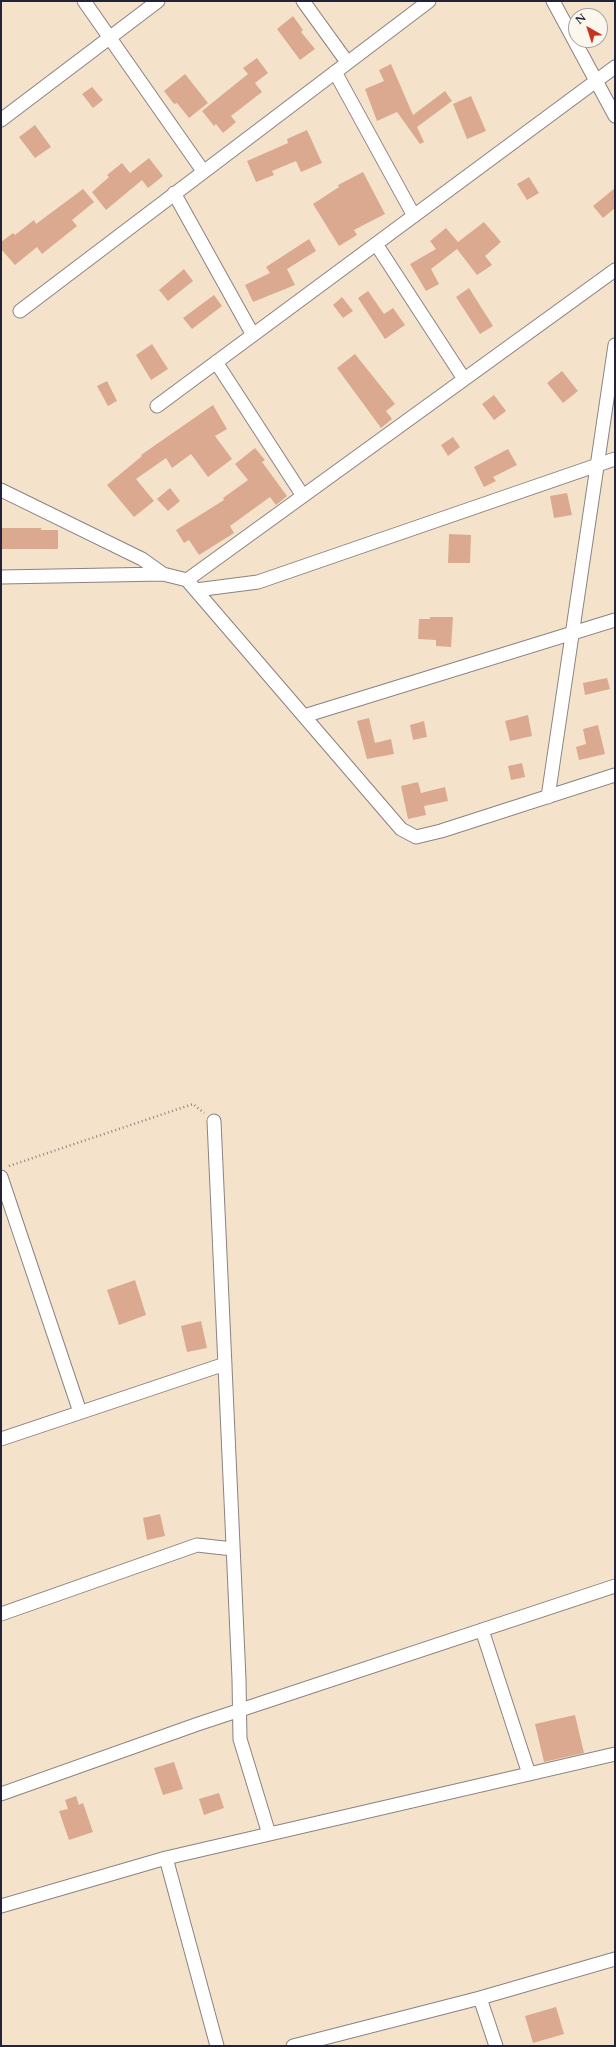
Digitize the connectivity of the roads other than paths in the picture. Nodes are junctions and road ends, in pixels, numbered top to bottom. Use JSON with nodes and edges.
{"nodes":[{"id":1,"x":84,"y":1,"type":"edge"},
{"id":2,"x":158,"y":1,"type":"edge"},
{"id":3,"x":304,"y":1,"type":"edge"},
{"id":4,"x":429,"y":1,"type":"edge"},
{"id":5,"x":553,"y":1,"type":"edge"},
{"id":6,"x":110,"y":38,"type":"junction"},
{"id":7,"x":347,"y":62,"type":"junction"},
{"id":8,"x":615,"y":67,"type":"edge"},
{"id":9,"x":334,"y":72,"type":"junction"},
{"id":10,"x":597,"y":81,"type":"junction"},
{"id":11,"x":615,"y":116,"type":"edge"},
{"id":12,"x":1,"y":120,"type":"edge"},
{"id":13,"x":203,"y":171,"type":"junction"},
{"id":14,"x":174,"y":193,"type":"junction"},
{"id":15,"x":414,"y":216,"type":"junction"},
{"id":16,"x":376,"y":244,"type":"junction"},
{"id":17,"x":615,"y":270,"type":"edge"},
{"id":18,"x":20,"y":311,"type":"dead end"},
{"id":19,"x":253,"y":335,"type":"junction"},
{"id":20,"x":615,"y":345,"type":"edge"},
{"id":21,"x":216,"y":362,"type":"junction"},
{"id":22,"x":464,"y":379,"type":"junction"},
{"id":23,"x":157,"y":406,"type":"dead end"},
{"id":24,"x":615,"y":459,"type":"edge"},
{"id":25,"x":597,"y":465,"type":"junction"},
{"id":26,"x":1,"y":490,"type":"edge"},
{"id":27,"x":303,"y":496,"type":"junction"},
{"id":28,"x":163,"y":574,"type":"junction"},
{"id":29,"x":1,"y":577,"type":"edge"},
{"id":30,"x":187,"y":580,"type":"junction"},
{"id":31,"x":196,"y":590,"type":"junction"},
{"id":32,"x":615,"y":620,"type":"edge"},
{"id":33,"x":572,"y":633,"type":"junction"},
{"id":34,"x":304,"y":716,"type":"junction"},
{"id":35,"x":615,"y":775,"type":"edge"},
{"id":36,"x":548,"y":796,"type":"junction"},
{"id":37,"x":214,"y":1121,"type":"road end"},
{"id":38,"x":5,"y":1172,"type":"edge"},
{"id":39,"x":225,"y":1364,"type":"junction"},
{"id":40,"x":80,"y":1412,"type":"junction"},
{"id":41,"x":1,"y":1439,"type":"edge"},
{"id":42,"x":233,"y":1549,"type":"junction"},
{"id":43,"x":615,"y":1586,"type":"edge"},
{"id":44,"x":1,"y":1614,"type":"edge"},
{"id":45,"x":482,"y":1630,"type":"junction"},
{"id":46,"x":240,"y":1710,"type":"junction"},
{"id":47,"x":615,"y":1754,"type":"edge"},
{"id":48,"x":529,"y":1774,"type":"junction"},
{"id":49,"x":1,"y":1794,"type":"edge"},
{"id":50,"x":269,"y":1834,"type":"junction"},
{"id":51,"x":166,"y":1858,"type":"junction"},
{"id":52,"x":1,"y":1906,"type":"edge"},
{"id":53,"x":615,"y":1959,"type":"edge"},
{"id":54,"x":480,"y":1998,"type":"junction"},
{"id":55,"x":216,"y":2046,"type":"edge"},
{"id":56,"x":293,"y":2046,"type":"edge"},
{"id":57,"x":496,"y":2046,"type":"edge"}],
"edges":[{"from":1,"to":6,"type":"street"},
{"from":2,"to":6,"type":"street"},
{"from":3,"to":7,"type":"street"},
{"from":4,"to":7,"type":"street"},
{"from":5,"to":10,"type":"street"},
{"from":6,"to":12,"type":"street"},
{"from":6,"to":13,"type":"street"},
{"from":7,"to":9,"type":"street"},
{"from":8,"to":10,"type":"street"},
{"from":9,"to":13,"type":"street"},
{"from":9,"to":15,"type":"street"},
{"from":10,"to":11,"type":"street"},
{"from":10,"to":15,"type":"street"},
{"from":13,"to":14,"type":"street"},
{"from":14,"to":18,"type":"street"},
{"from":14,"to":19,"type":"street"},
{"from":15,"to":16,"type":"street"},
{"from":16,"to":19,"type":"street"},
{"from":16,"to":22,"type":"street"},
{"from":17,"to":22,"type":"street"},
{"from":19,"to":21,"type":"street"},
{"from":20,"to":25,"type":"street"},
{"from":21,"to":23,"type":"street"},
{"from":21,"to":27,"type":"street"},
{"from":22,"to":27,"type":"street"},
{"from":24,"to":25,"type":"street"},
{"from":25,"to":31,"type":"street"},
{"from":25,"to":33,"type":"street"},
{"from":26,"to":28,"type":"street"},
{"from":27,"to":30,"type":"street"},
{"from":28,"to":29,"type":"street"},
{"from":28,"to":30,"type":"street"},
{"from":30,"to":31,"type":"street"},
{"from":31,"to":34,"type":"street"},
{"from":32,"to":33,"type":"street"},
{"from":33,"to":34,"type":"street"},
{"from":33,"to":36,"type":"street"},
{"from":34,"to":36,"type":"street"},
{"from":35,"to":36,"type":"street"},
{"from":37,"to":39,"type":"street"},
{"from":38,"to":40,"type":"street"},
{"from":39,"to":40,"type":"street"},
{"from":39,"to":42,"type":"street"},
{"from":40,"to":41,"type":"street"},
{"from":42,"to":44,"type":"street"},
{"from":42,"to":46,"type":"street"},
{"from":43,"to":45,"type":"street"},
{"from":45,"to":46,"type":"street"},
{"from":45,"to":48,"type":"street"},
{"from":46,"to":49,"type":"street"},
{"from":46,"to":50,"type":"street"},
{"from":47,"to":48,"type":"street"},
{"from":48,"to":50,"type":"street"},
{"from":50,"to":51,"type":"street"},
{"from":51,"to":52,"type":"street"},
{"from":51,"to":55,"type":"street"},
{"from":53,"to":54,"type":"street"},
{"from":54,"to":56,"type":"street"},
{"from":54,"to":57,"type":"street"}]}
